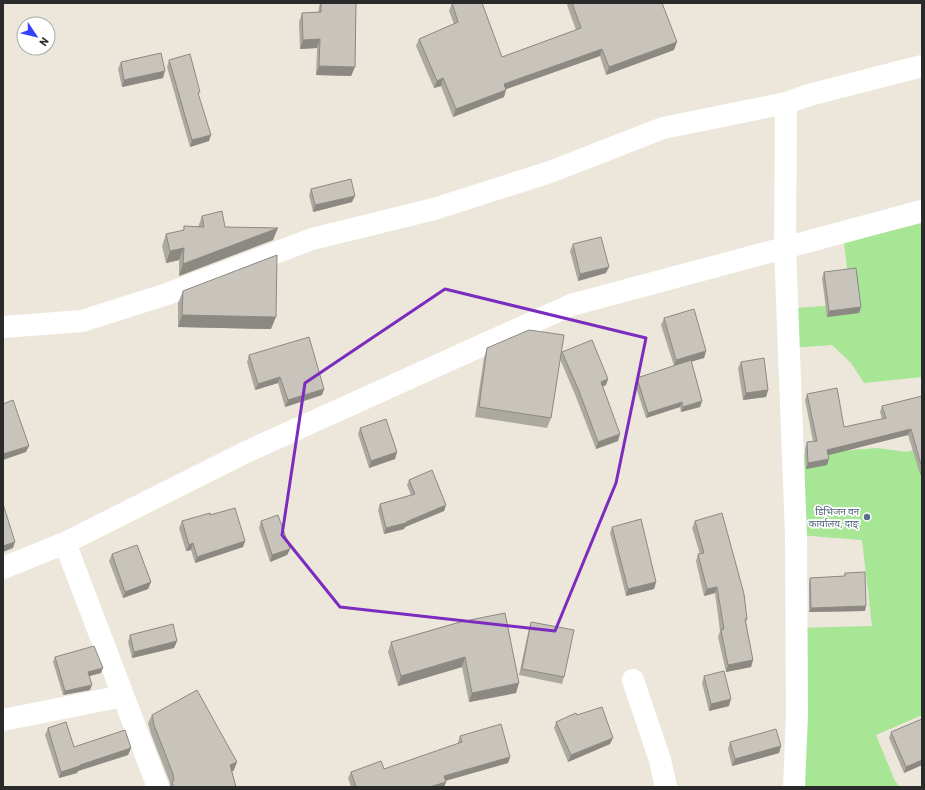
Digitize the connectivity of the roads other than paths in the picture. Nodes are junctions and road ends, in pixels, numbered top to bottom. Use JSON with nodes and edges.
{"nodes":[{"id":1,"x":922,"y":66,"type":"edge"},
{"id":2,"x":786,"y":104,"type":"junction"},
{"id":3,"x":922,"y":211,"type":"edge"},
{"id":4,"x":785,"y":248,"type":"junction"},
{"id":5,"x":3,"y":327,"type":"edge"},
{"id":6,"x":65,"y":543,"type":"junction"},
{"id":7,"x":3,"y":568,"type":"edge"},
{"id":8,"x":633,"y":680,"type":"dead end"},
{"id":9,"x":123,"y":696,"type":"junction"},
{"id":10,"x":3,"y":720,"type":"edge"},
{"id":11,"x":158,"y":787,"type":"edge"},
{"id":12,"x":666,"y":787,"type":"edge"},
{"id":13,"x":794,"y":787,"type":"edge"}],
"edges":[{"from":1,"to":2,"type":"street"},
{"from":2,"to":4,"type":"street"},
{"from":2,"to":5,"type":"street"},
{"from":3,"to":4,"type":"street"},
{"from":4,"to":6,"type":"street"},
{"from":4,"to":13,"type":"street"},
{"from":6,"to":7,"type":"street"},
{"from":6,"to":9,"type":"street"},
{"from":8,"to":12,"type":"street"},
{"from":9,"to":10,"type":"street"},
{"from":9,"to":11,"type":"street"}]}
